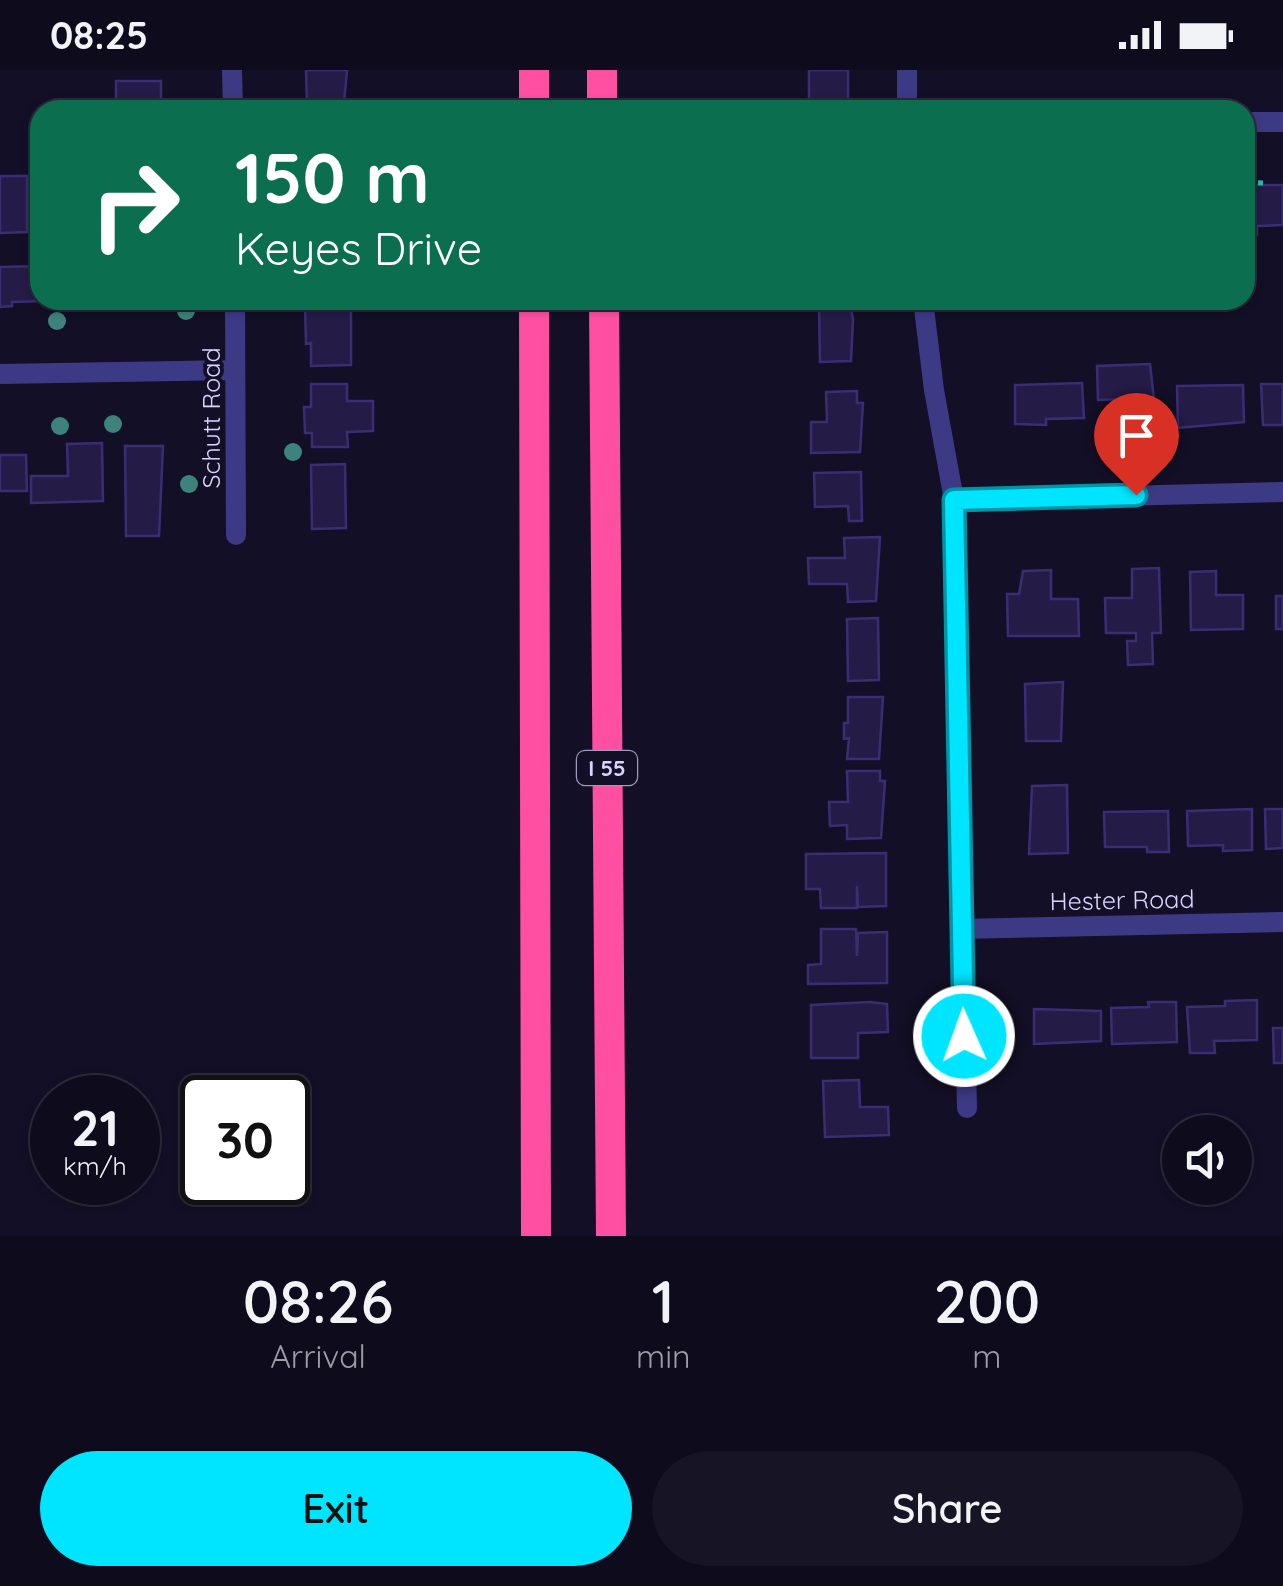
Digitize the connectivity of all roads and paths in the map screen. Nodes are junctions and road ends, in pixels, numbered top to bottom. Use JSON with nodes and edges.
{"nodes":[{"id":1,"x":232,"y":70,"type":"edge"},
{"id":2,"x":534,"y":70,"type":"edge"},
{"id":3,"x":602,"y":70,"type":"edge"},
{"id":4,"x":906,"y":70,"type":"edge"},
{"id":5,"x":232,"y":100,"type":"edge"},
{"id":6,"x":534,"y":100,"type":"edge"},
{"id":7,"x":602,"y":100,"type":"edge"},
{"id":8,"x":907,"y":100,"type":"edge"},
{"id":9,"x":1255,"y":122,"type":"edge"},
{"id":10,"x":1283,"y":122,"type":"edge"},
{"id":11,"x":1255,"y":183,"type":"edge"},
{"id":12,"x":1264,"y":183,"type":"dead end"},
{"id":13,"x":235,"y":310,"type":"edge"},
{"id":14,"x":534,"y":310,"type":"edge"},
{"id":15,"x":604,"y":310,"type":"edge"},
{"id":16,"x":924,"y":310,"type":"edge"},
{"id":17,"x":235,"y":370,"type":"junction"},
{"id":18,"x":0,"y":374,"type":"edge"},
{"id":19,"x":1283,"y":492,"type":"edge"},
{"id":20,"x":954,"y":500,"type":"junction"},
{"id":21,"x":236,"y":535,"type":"dead end"},
{"id":22,"x":1283,"y":922,"type":"edge"},
{"id":23,"x":962,"y":928,"type":"junction"},
{"id":24,"x":966,"y":1108,"type":"dead end"},
{"id":25,"x":536,"y":1236,"type":"edge"},
{"id":26,"x":611,"y":1236,"type":"edge"}],
"edges":[{"from":1,"to":5,"type":"street"},
{"from":2,"to":6,"type":"highway"},
{"from":3,"to":7,"type":"highway"},
{"from":4,"to":8,"type":"street"},
{"from":9,"to":10,"type":"street"},
{"from":11,"to":12,"type":"path"},
{"from":13,"to":17,"type":"street","name":"Schutt Road"},
{"from":14,"to":25,"type":"highway"},
{"from":15,"to":26,"type":"highway","number":"I 55"},
{"from":16,"to":20,"type":"street"},
{"from":17,"to":18,"type":"street"},
{"from":17,"to":21,"type":"street","name":"Schutt Road"},
{"from":19,"to":20,"type":"street"},
{"from":20,"to":23,"type":"street"},
{"from":22,"to":23,"type":"street","name":"Hester Road"},
{"from":23,"to":24,"type":"street"}]}
